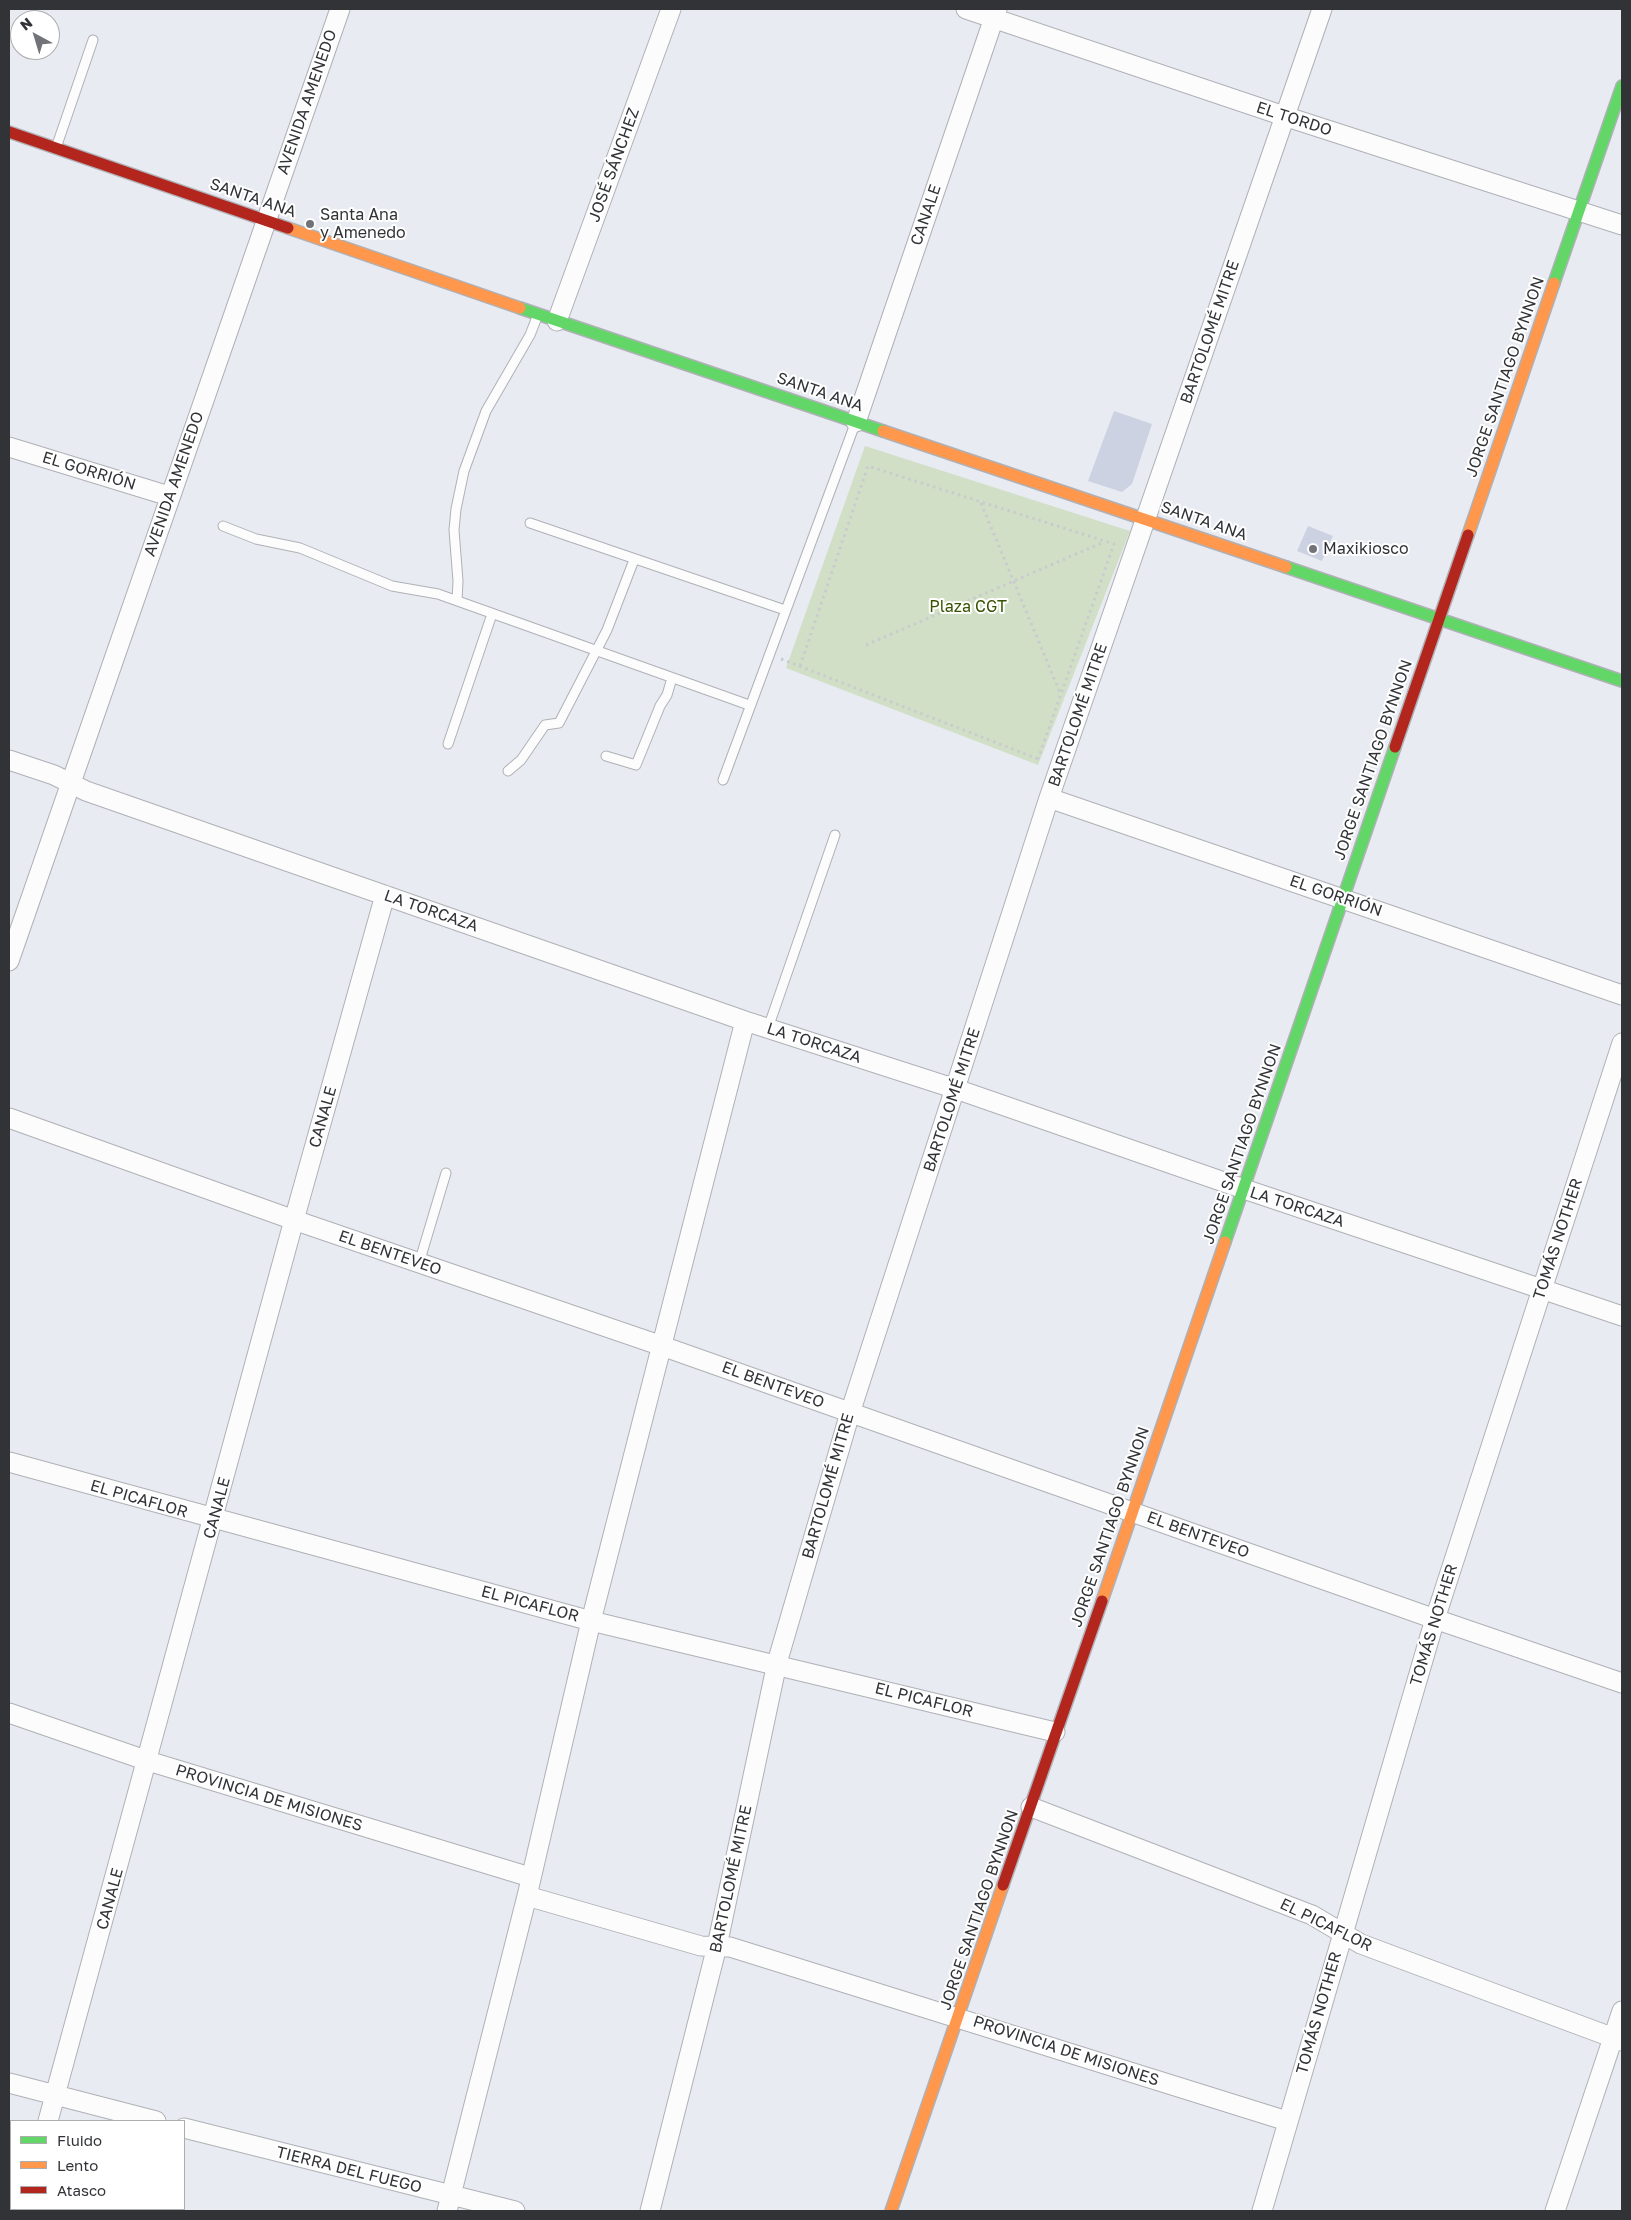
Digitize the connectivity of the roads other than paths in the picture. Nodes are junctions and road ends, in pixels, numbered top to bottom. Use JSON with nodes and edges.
{"nodes":[{"id":1,"x":340,"y":9,"type":"edge"},
{"id":2,"x":671,"y":9,"type":"edge"},
{"id":3,"x":966,"y":9,"type":"edge"},
{"id":4,"x":1322,"y":9,"type":"edge"},
{"id":5,"x":995,"y":13,"type":"edge"},
{"id":6,"x":92,"y":40,"type":"dead end"},
{"id":7,"x":1622,"y":86,"type":"edge"},
{"id":8,"x":1284,"y":116,"type":"junction"},
{"id":9,"x":9,"y":132,"type":"edge"},
{"id":10,"x":56,"y":148,"type":"junction"},
{"id":11,"x":1580,"y":210,"type":"junction"},
{"id":12,"x":267,"y":220,"type":"junction"},
{"id":13,"x":1622,"y":225,"type":"edge"},
{"id":14,"x":538,"y":315,"type":"junction"},
{"id":15,"x":557,"y":321,"type":"junction"},
{"id":16,"x":856,"y":422,"type":"junction"},
{"id":17,"x":9,"y":447,"type":"edge"},
{"id":18,"x":169,"y":496,"type":"junction"},
{"id":19,"x":1146,"y":519,"type":"junction"},
{"id":20,"x":530,"y":522,"type":"dead end"},
{"id":21,"x":223,"y":526,"type":"dead end"},
{"id":22,"x":634,"y":560,"type":"junction"},
{"id":23,"x":456,"y":601,"type":"junction"},
{"id":24,"x":785,"y":610,"type":"junction"},
{"id":25,"x":492,"y":614,"type":"junction"},
{"id":26,"x":1438,"y":618,"type":"junction"},
{"id":27,"x":597,"y":651,"type":"junction"},
{"id":28,"x":672,"y":678,"type":"junction"},
{"id":29,"x":1622,"y":681,"type":"edge"},
{"id":30,"x":749,"y":706,"type":"junction"},
{"id":31,"x":448,"y":744,"type":"dead end"},
{"id":32,"x":606,"y":756,"type":"dead end"},
{"id":33,"x":9,"y":760,"type":"edge"},
{"id":34,"x":508,"y":771,"type":"dead end"},
{"id":35,"x":723,"y":780,"type":"dead end"},
{"id":36,"x":70,"y":784,"type":"junction"},
{"id":37,"x":1049,"y":798,"type":"junction"},
{"id":38,"x":835,"y":835,"type":"dead end"},
{"id":39,"x":385,"y":895,"type":"junction"},
{"id":40,"x":1343,"y":899,"type":"junction"},
{"id":41,"x":9,"y":961,"type":"edge"},
{"id":42,"x":1622,"y":995,"type":"edge"},
{"id":43,"x":745,"y":1021,"type":"junction"},
{"id":44,"x":768,"y":1028,"type":"junction"},
{"id":45,"x":1622,"y":1043,"type":"edge"},
{"id":46,"x":956,"y":1089,"type":"junction"},
{"id":47,"x":9,"y":1118,"type":"edge"},
{"id":48,"x":446,"y":1173,"type":"dead end"},
{"id":49,"x":1244,"y":1189,"type":"junction"},
{"id":50,"x":294,"y":1220,"type":"junction"},
{"id":51,"x":419,"y":1263,"type":"junction"},
{"id":52,"x":1541,"y":1288,"type":"junction"},
{"id":53,"x":1622,"y":1316,"type":"edge"},
{"id":54,"x":662,"y":1346,"type":"junction"},
{"id":55,"x":850,"y":1413,"type":"junction"},
{"id":56,"x":9,"y":1462,"type":"edge"},
{"id":57,"x":1133,"y":1512,"type":"junction"},
{"id":58,"x":214,"y":1519,"type":"junction"},
{"id":59,"x":1435,"y":1619,"type":"junction"},
{"id":60,"x":591,"y":1620,"type":"junction"},
{"id":61,"x":777,"y":1664,"type":"junction"},
{"id":62,"x":1622,"y":1683,"type":"edge"},
{"id":63,"x":9,"y":1713,"type":"edge"},
{"id":64,"x":1055,"y":1732,"type":"junction"},
{"id":65,"x":148,"y":1760,"type":"junction"},
{"id":66,"x":1032,"y":1807,"type":"junction"},
{"id":67,"x":529,"y":1887,"type":"junction"},
{"id":68,"x":1342,"y":1933,"type":"junction"},
{"id":69,"x":717,"y":1946,"type":"junction"},
{"id":70,"x":1622,"y":2011,"type":"edge"},
{"id":71,"x":959,"y":2017,"type":"junction"},
{"id":72,"x":1618,"y":2039,"type":"edge"},
{"id":73,"x":9,"y":2083,"type":"edge"},
{"id":74,"x":55,"y":2096,"type":"junction"},
{"id":75,"x":48,"y":2120,"type":"edge"},
{"id":76,"x":152,"y":2120,"type":"edge"},
{"id":77,"x":1287,"y":2121,"type":"junction"},
{"id":78,"x":185,"y":2128,"type":"edge"},
{"id":79,"x":449,"y":2203,"type":"edge"},
{"id":80,"x":514,"y":2211,"type":"edge"},
{"id":81,"x":650,"y":2211,"type":"edge"},
{"id":82,"x":891,"y":2211,"type":"edge"},
{"id":83,"x":1262,"y":2211,"type":"edge"},
{"id":84,"x":1555,"y":2211,"type":"edge"}],
"edges":[{"from":1,"to":12,"type":"street","name":"AVENIDA AMENEDO"},
{"from":2,"to":15,"type":"street","name":"JOSÉ SÁNCHEZ"},
{"from":3,"to":5,"type":"street","name":"EL TORDO"},
{"from":4,"to":8,"type":"street","name":"BARTOLOMÉ MITRE"},
{"from":5,"to":8,"type":"street","name":"EL TORDO"},
{"from":5,"to":16,"type":"street","name":"CANALE"},
{"from":6,"to":10,"type":"lane"},
{"from":7,"to":11,"type":"street","name":"JORGE SANTIAGO BYNNON"},
{"from":8,"to":11,"type":"street","name":"EL TORDO"},
{"from":8,"to":19,"type":"street","name":"BARTOLOMÉ MITRE"},
{"from":9,"to":10,"type":"street","name":"SANTA ANA"},
{"from":10,"to":12,"type":"street","name":"SANTA ANA"},
{"from":11,"to":13,"type":"street","name":"EL TORDO"},
{"from":11,"to":26,"type":"street","name":"JORGE SANTIAGO BYNNON"},
{"from":12,"to":14,"type":"street","name":"SANTA ANA"},
{"from":12,"to":18,"type":"street","name":"AVENIDA AMENEDO"},
{"from":14,"to":15,"type":"street","name":"SANTA ANA"},
{"from":14,"to":23,"type":"lane"},
{"from":15,"to":16,"type":"street","name":"SANTA ANA"},
{"from":16,"to":19,"type":"street","name":"SANTA ANA"},
{"from":16,"to":24,"type":"lane"},
{"from":17,"to":18,"type":"street","name":"EL GORRIÓN"},
{"from":18,"to":36,"type":"street","name":"AVENIDA AMENEDO"},
{"from":19,"to":26,"type":"street","name":"SANTA ANA"},
{"from":19,"to":37,"type":"street","name":"BARTOLOMÉ MITRE"},
{"from":20,"to":22,"type":"lane"},
{"from":21,"to":23,"type":"lane"},
{"from":22,"to":24,"type":"lane"},
{"from":22,"to":27,"type":"lane"},
{"from":23,"to":25,"type":"lane"},
{"from":24,"to":30,"type":"lane"},
{"from":25,"to":27,"type":"lane"},
{"from":25,"to":31,"type":"lane"},
{"from":26,"to":29,"type":"street","name":"SANTA ANA"},
{"from":26,"to":40,"type":"street","name":"JORGE SANTIAGO BYNNON"},
{"from":27,"to":28,"type":"lane"},
{"from":27,"to":34,"type":"lane"},
{"from":28,"to":30,"type":"lane"},
{"from":28,"to":32,"type":"lane"},
{"from":30,"to":35,"type":"lane"},
{"from":33,"to":36,"type":"street","name":"LA TORCAZA"},
{"from":36,"to":39,"type":"street","name":"LA TORCAZA"},
{"from":36,"to":41,"type":"street","name":"AVENIDA AMENEDO"},
{"from":37,"to":40,"type":"street","name":"EL GORRIÓN"},
{"from":37,"to":46,"type":"street","name":"BARTOLOMÉ MITRE"},
{"from":38,"to":44,"type":"lane"},
{"from":39,"to":43,"type":"street","name":"LA TORCAZA"},
{"from":39,"to":50,"type":"street","name":"CANALE"},
{"from":40,"to":42,"type":"street","name":"EL GORRIÓN"},
{"from":40,"to":49,"type":"street","name":"JORGE SANTIAGO BYNNON"},
{"from":43,"to":44,"type":"street","name":"LA TORCAZA"},
{"from":43,"to":54,"type":"street"},
{"from":44,"to":46,"type":"street","name":"LA TORCAZA"},
{"from":45,"to":52,"type":"street","name":"TOMÁS NOTHER"},
{"from":46,"to":49,"type":"street","name":"LA TORCAZA"},
{"from":46,"to":55,"type":"street","name":"BARTOLOMÉ MITRE"},
{"from":47,"to":50,"type":"street","name":"EL BENTEVEO"},
{"from":48,"to":51,"type":"lane"},
{"from":49,"to":52,"type":"street","name":"LA TORCAZA"},
{"from":49,"to":57,"type":"street","name":"JORGE SANTIAGO BYNNON"},
{"from":50,"to":51,"type":"street","name":"EL BENTEVEO"},
{"from":50,"to":58,"type":"street","name":"CANALE"},
{"from":51,"to":54,"type":"street","name":"EL BENTEVEO"},
{"from":52,"to":53,"type":"street","name":"LA TORCAZA"},
{"from":52,"to":59,"type":"street","name":"TOMÁS NOTHER"},
{"from":54,"to":55,"type":"street","name":"EL BENTEVEO"},
{"from":54,"to":60,"type":"street"},
{"from":55,"to":57,"type":"street","name":"EL BENTEVEO"},
{"from":55,"to":61,"type":"street","name":"BARTOLOMÉ MITRE"},
{"from":56,"to":58,"type":"street","name":"EL PICAFLOR"},
{"from":57,"to":59,"type":"street","name":"EL BENTEVEO"},
{"from":57,"to":64,"type":"street","name":"JORGE SANTIAGO BYNNON"},
{"from":58,"to":60,"type":"street","name":"EL PICAFLOR"},
{"from":58,"to":65,"type":"street","name":"CANALE"},
{"from":59,"to":62,"type":"street","name":"EL BENTEVEO"},
{"from":59,"to":68,"type":"street","name":"TOMÁS NOTHER"},
{"from":60,"to":61,"type":"street","name":"EL PICAFLOR"},
{"from":60,"to":67,"type":"street"},
{"from":61,"to":64,"type":"street","name":"EL PICAFLOR"},
{"from":61,"to":69,"type":"street","name":"BARTOLOMÉ MITRE"},
{"from":63,"to":65,"type":"street","name":"PROVINCIA DE MISIONES"},
{"from":64,"to":66,"type":"street","name":"JORGE SANTIAGO BYNNON"},
{"from":65,"to":67,"type":"street","name":"PROVINCIA DE MISIONES"},
{"from":65,"to":74,"type":"street","name":"CANALE"},
{"from":66,"to":68,"type":"street","name":"EL PICAFLOR"},
{"from":66,"to":71,"type":"street","name":"JORGE SANTIAGO BYNNON"},
{"from":67,"to":69,"type":"street","name":"PROVINCIA DE MISIONES"},
{"from":67,"to":79,"type":"street"},
{"from":68,"to":72,"type":"street","name":"EL PICAFLOR"},
{"from":68,"to":77,"type":"street","name":"TOMÁS NOTHER"},
{"from":69,"to":71,"type":"street","name":"PROVINCIA DE MISIONES"},
{"from":69,"to":81,"type":"street","name":"BARTOLOMÉ MITRE"},
{"from":70,"to":72,"type":"street"},
{"from":71,"to":77,"type":"street","name":"PROVINCIA DE MISIONES"},
{"from":71,"to":82,"type":"street","name":"JORGE SANTIAGO BYNNON"},
{"from":72,"to":84,"type":"street"},
{"from":73,"to":74,"type":"street"},
{"from":74,"to":75,"type":"street","name":"CANALE"},
{"from":74,"to":76,"type":"street"},
{"from":77,"to":83,"type":"street","name":"TOMÁS NOTHER"},
{"from":78,"to":79,"type":"street","name":"TIERRA DEL FUEGO"},
{"from":79,"to":80,"type":"street","name":"TIERRA DEL FUEGO"}]}
